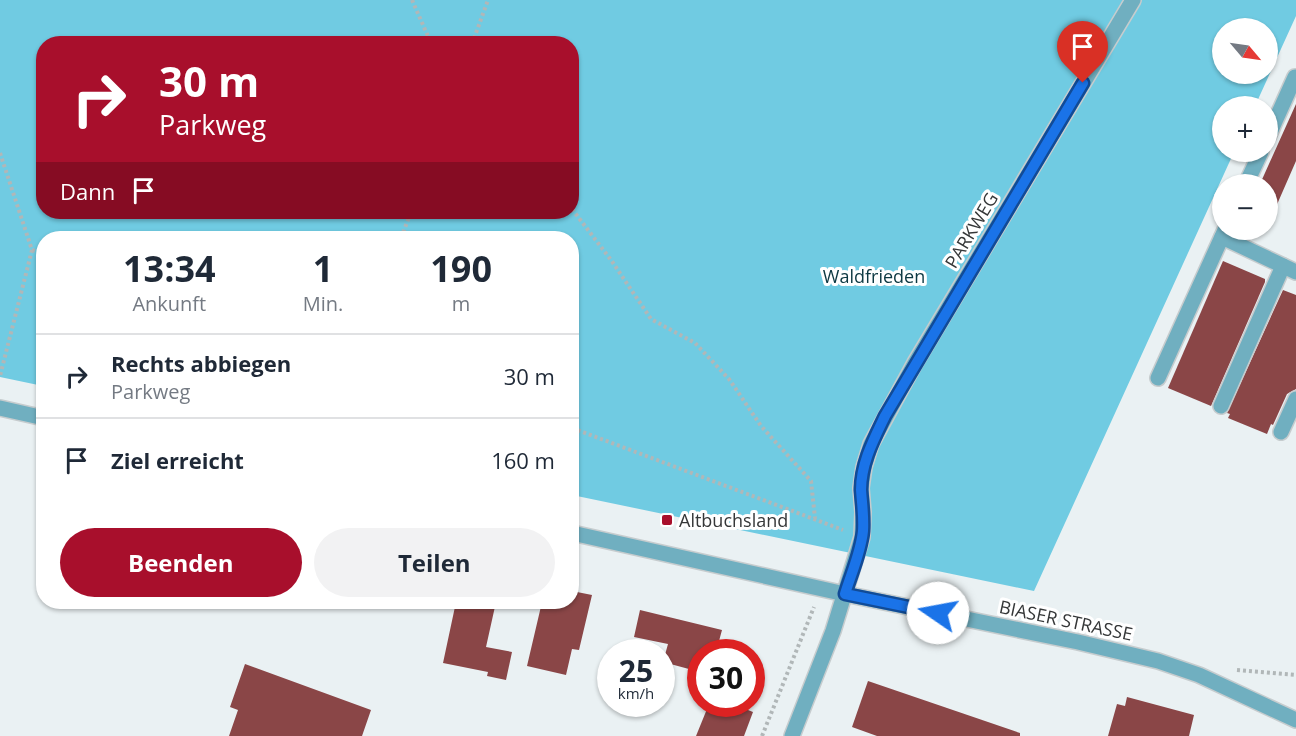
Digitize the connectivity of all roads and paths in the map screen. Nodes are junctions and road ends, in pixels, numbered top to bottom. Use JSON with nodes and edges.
{"nodes":[{"id":1,"x":412,"y":0,"type":"edge"},
{"id":2,"x":489,"y":0,"type":"edge"},
{"id":3,"x":1133,"y":0,"type":"edge"},
{"id":4,"x":428,"y":36,"type":"edge"},
{"id":5,"x":475,"y":36,"type":"edge"},
{"id":6,"x":1295,"y":77,"type":"edge"},
{"id":7,"x":1278,"y":115,"type":"edge"},
{"id":8,"x":0,"y":153,"type":"edge"},
{"id":9,"x":579,"y":218,"type":"edge"},
{"id":10,"x":1220,"y":240,"type":"edge"},
{"id":11,"x":1236,"y":240,"type":"edge"},
{"id":12,"x":32,"y":250,"type":"junction"},
{"id":13,"x":36,"y":251,"type":"edge"},
{"id":14,"x":1289,"y":269,"type":"edge"},
{"id":15,"x":0,"y":376,"type":"edge"},
{"id":16,"x":1158,"y":378,"type":"dead end"},
{"id":17,"x":1296,"y":399,"type":"edge"},
{"id":18,"x":1221,"y":406,"type":"dead end"},
{"id":19,"x":0,"y":408,"type":"edge"},
{"id":20,"x":36,"y":416,"type":"edge"},
{"id":21,"x":579,"y":431,"type":"edge"},
{"id":22,"x":1281,"y":432,"type":"dead end"},
{"id":23,"x":815,"y":518,"type":"junction"},
{"id":24,"x":579,"y":535,"type":"edge"},
{"id":25,"x":862,"y":537,"type":"junction"},
{"id":26,"x":845,"y":594,"type":"junction"},
{"id":27,"x":1199,"y":675,"type":"junction"},
{"id":28,"x":1296,"y":675,"type":"edge"},
{"id":29,"x":1296,"y":720,"type":"edge"},
{"id":30,"x":762,"y":736,"type":"edge"},
{"id":31,"x":792,"y":736,"type":"edge"}],
"edges":[{"from":1,"to":4,"type":"path"},
{"from":2,"to":5,"type":"path"},
{"from":3,"to":25,"type":"street","name":"PARKWEG"},
{"from":6,"to":7,"type":"street"},
{"from":8,"to":12,"type":"path"},
{"from":9,"to":23,"type":"path"},
{"from":10,"to":16,"type":"street"},
{"from":11,"to":14,"type":"street"},
{"from":12,"to":13,"type":"path"},
{"from":12,"to":15,"type":"path"},
{"from":14,"to":18,"type":"street"},
{"from":17,"to":22,"type":"street"},
{"from":19,"to":20,"type":"street"},
{"from":21,"to":23,"type":"path"},
{"from":23,"to":25,"type":"path"},
{"from":24,"to":26,"type":"street","name":"BIASER STRASSE"},
{"from":25,"to":26,"type":"street","name":"PARKWEG"},
{"from":26,"to":27,"type":"street","name":"BIASER STRASSE"},
{"from":26,"to":30,"type":"path"},
{"from":26,"to":31,"type":"street"},
{"from":27,"to":28,"type":"path"},
{"from":27,"to":29,"type":"street","name":"BIASER STRASSE"}]}
